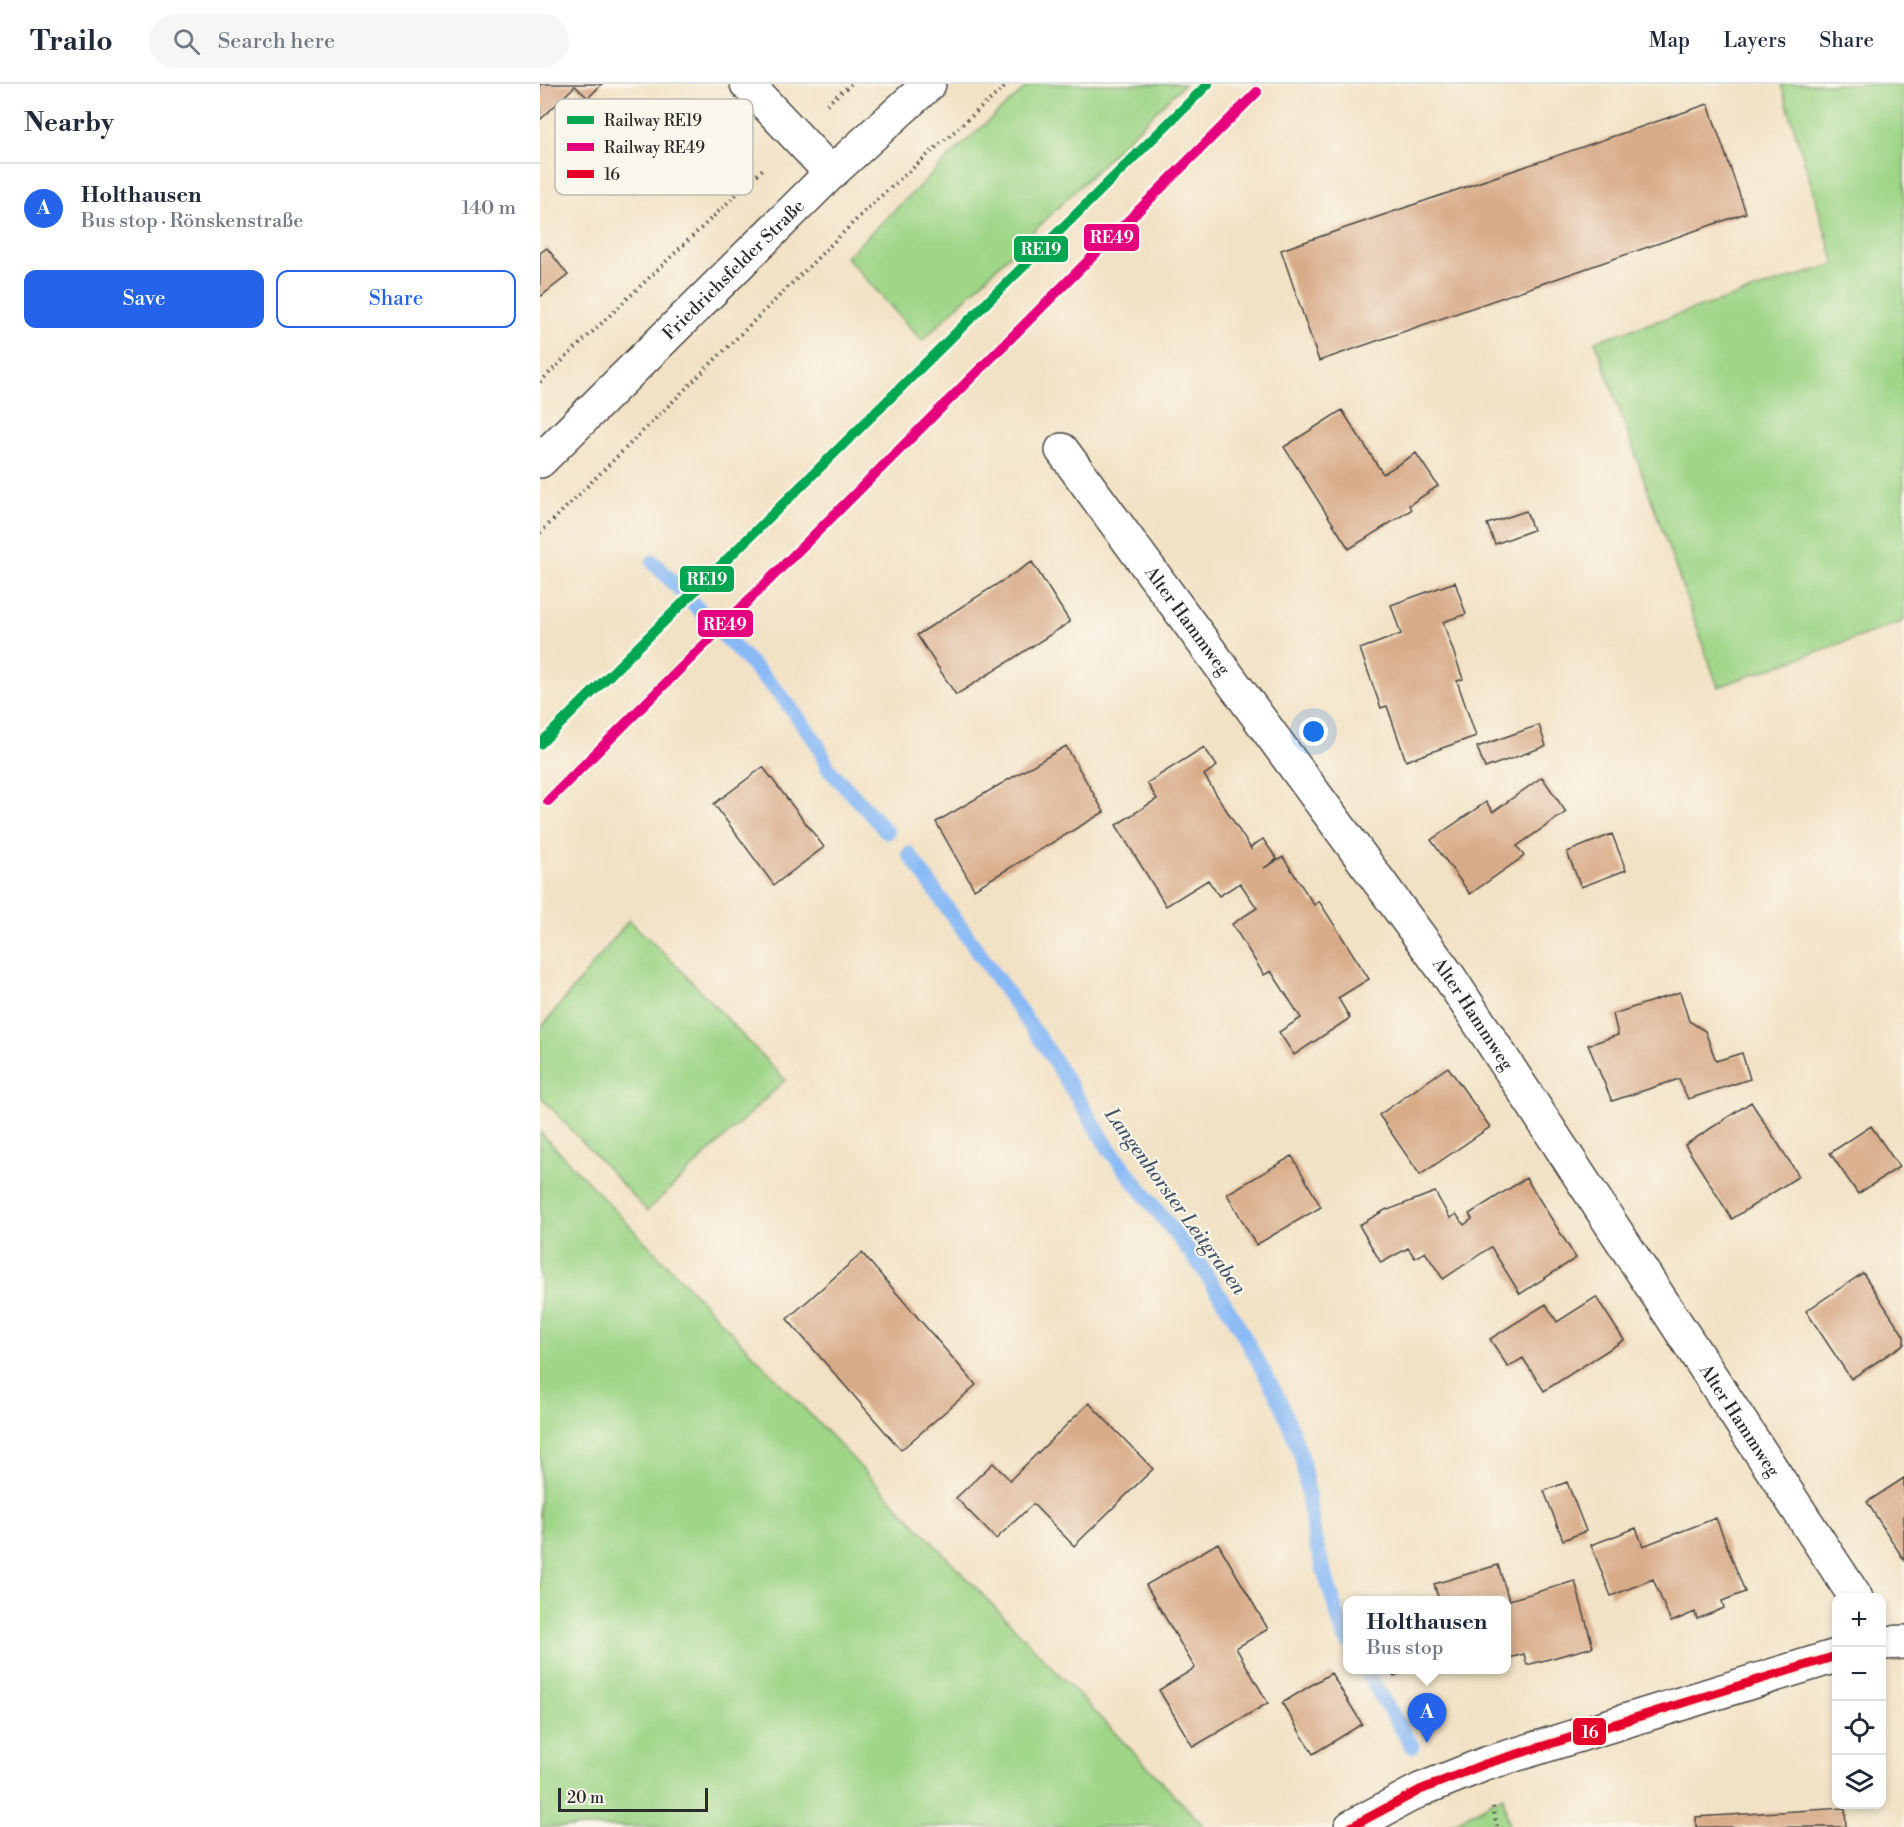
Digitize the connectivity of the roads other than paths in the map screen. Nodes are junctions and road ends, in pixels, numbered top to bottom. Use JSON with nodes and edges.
{"nodes":[{"id":1,"x":747,"y":84,"type":"edge"},
{"id":2,"x":929,"y":84,"type":"edge"},
{"id":3,"x":831,"y":174,"type":"junction"},
{"id":4,"x":1062,"y":450,"type":"dead end"},
{"id":5,"x":540,"y":461,"type":"edge"},
{"id":6,"x":1853,"y":1593,"type":"edge"},
{"id":7,"x":1832,"y":1657,"type":"edge"},
{"id":8,"x":1351,"y":1827,"type":"edge"}],
"edges":[{"from":1,"to":3,"type":"street"},
{"from":2,"to":3,"type":"street","name":"Friedrichsfelder Straße"},
{"from":3,"to":5,"type":"street","name":"Friedrichsfelder Straße"},
{"from":4,"to":6,"type":"street","name":"Alter Hammweg"},
{"from":7,"to":8,"type":"street"}]}
